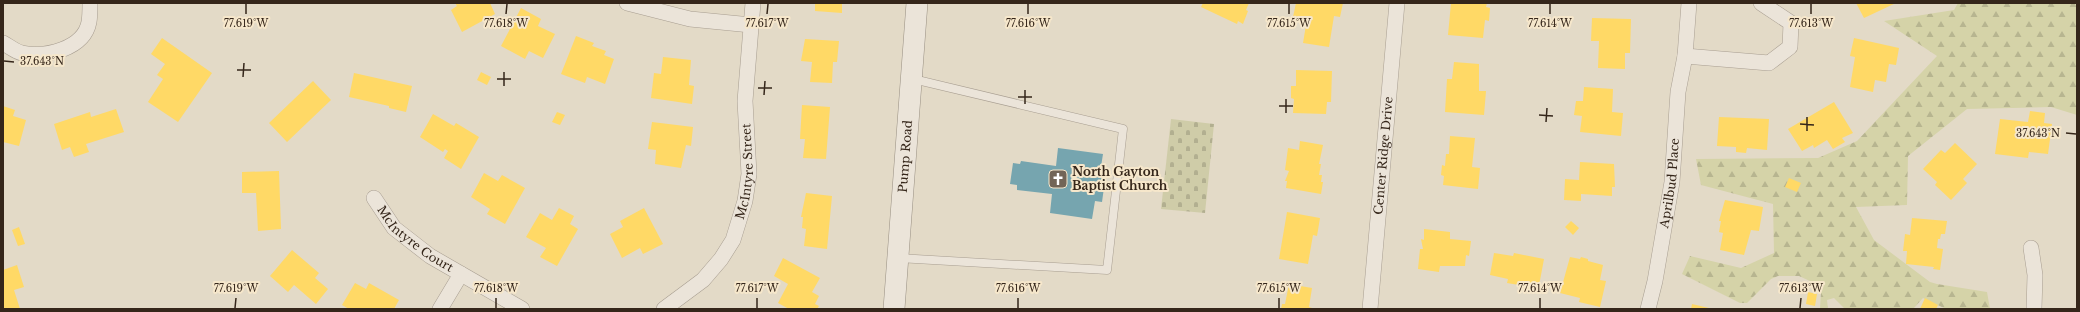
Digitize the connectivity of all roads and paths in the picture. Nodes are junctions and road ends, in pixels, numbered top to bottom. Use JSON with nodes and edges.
{"nodes":[{"id":1,"x":90,"y":3,"type":"edge"},
{"id":2,"x":627,"y":3,"type":"edge"},
{"id":3,"x":753,"y":3,"type":"edge"},
{"id":4,"x":918,"y":3,"type":"edge"},
{"id":5,"x":1397,"y":3,"type":"edge"},
{"id":6,"x":1689,"y":3,"type":"edge"},
{"id":7,"x":1761,"y":3,"type":"edge"},
{"id":8,"x":751,"y":25,"type":"junction"},
{"id":9,"x":3,"y":43,"type":"edge"},
{"id":10,"x":1685,"y":56,"type":"junction"},
{"id":11,"x":912,"y":79,"type":"junction"},
{"id":12,"x":374,"y":198,"type":"dead end"},
{"id":13,"x":2031,"y":248,"type":"dead end"},
{"id":14,"x":897,"y":258,"type":"junction"},
{"id":15,"x":461,"y":274,"type":"junction"},
{"id":16,"x":440,"y":309,"type":"edge"},
{"id":17,"x":522,"y":309,"type":"edge"},
{"id":18,"x":664,"y":309,"type":"edge"},
{"id":19,"x":894,"y":309,"type":"edge"},
{"id":20,"x":1370,"y":309,"type":"edge"},
{"id":21,"x":1648,"y":309,"type":"edge"},
{"id":22,"x":2034,"y":309,"type":"edge"}],
"edges":[{"from":1,"to":9,"type":"street"},
{"from":2,"to":8,"type":"street"},
{"from":3,"to":8,"type":"street","name":"McIntyre Street"},
{"from":4,"to":11,"type":"main road","name":"Pump Road"},
{"from":5,"to":20,"type":"street","name":"Center Ridge Drive"},
{"from":6,"to":10,"type":"street","name":"Aprilbud Place"},
{"from":7,"to":10,"type":"street"},
{"from":8,"to":18,"type":"street","name":"McIntyre Street"},
{"from":10,"to":21,"type":"street","name":"Aprilbud Place"},
{"from":11,"to":14,"type":"main road","name":"Pump Road"},
{"from":11,"to":14,"type":"lane"},
{"from":12,"to":15,"type":"street","name":"McIntyre Court"},
{"from":13,"to":22,"type":"street"},
{"from":14,"to":19,"type":"main road","name":"Pump Road"},
{"from":15,"to":16,"type":"street"},
{"from":15,"to":17,"type":"street"}]}
